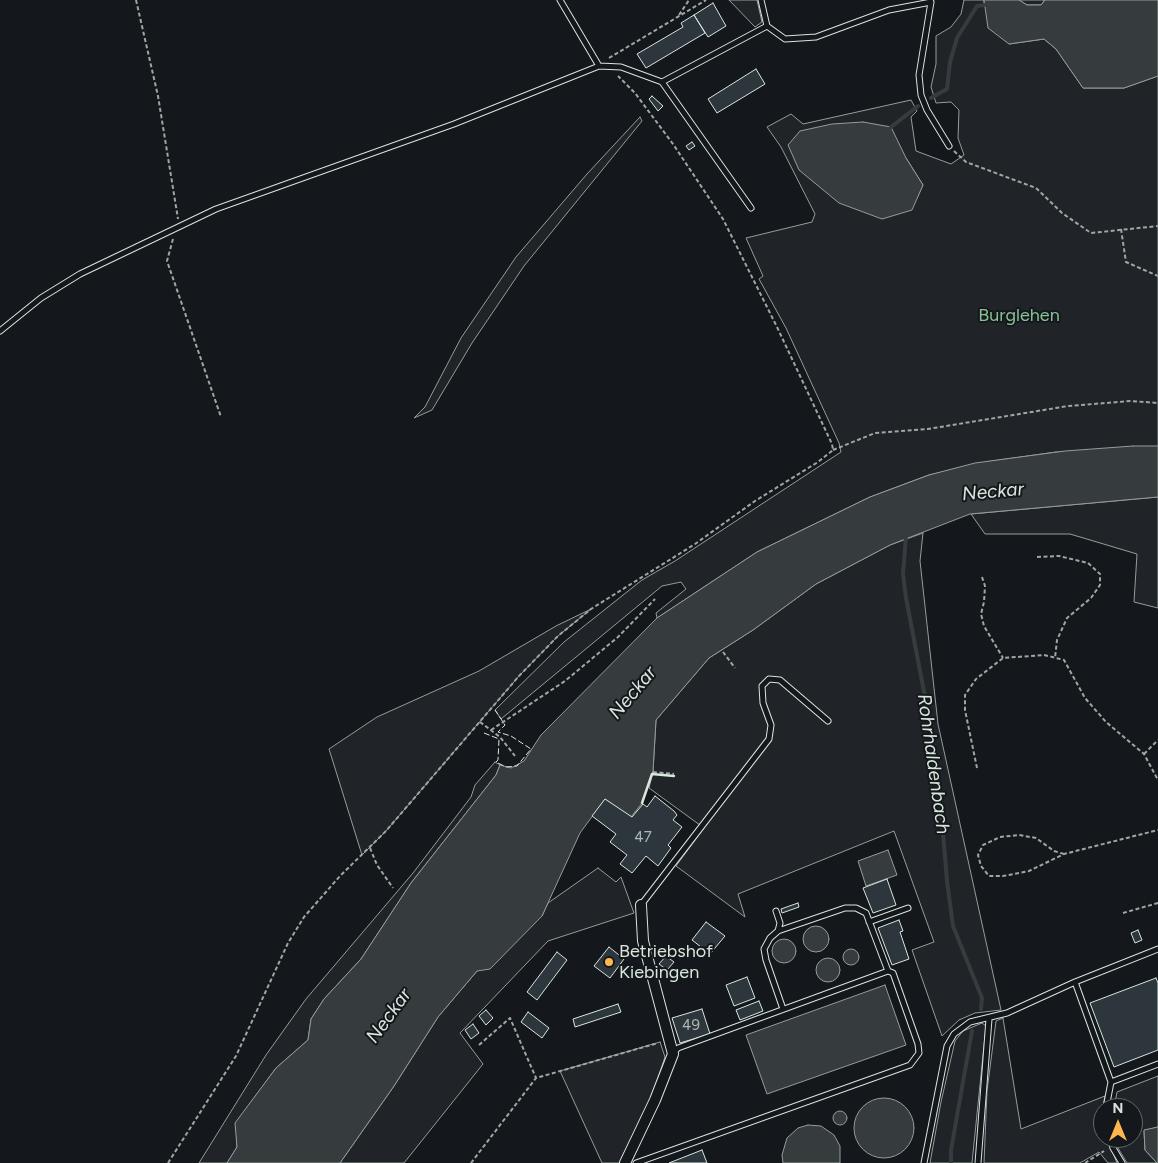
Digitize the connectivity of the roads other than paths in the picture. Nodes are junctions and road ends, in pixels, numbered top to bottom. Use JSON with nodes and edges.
{"nodes":[{"id":1,"x":560,"y":0,"type":"edge"},
{"id":2,"x":761,"y":0,"type":"edge"},
{"id":3,"x":932,"y":1,"type":"edge"},
{"id":4,"x":767,"y":26,"type":"junction"},
{"id":5,"x":599,"y":66,"type":"junction"},
{"id":6,"x":662,"y":82,"type":"junction"},
{"id":7,"x":949,"y":146,"type":"road end"},
{"id":8,"x":751,"y":208,"type":"dead end"},
{"id":9,"x":0,"y":330,"type":"edge"},
{"id":10,"x":828,"y":720,"type":"dead end"},
{"id":11,"x":641,"y":905,"type":"joint"},
{"id":12,"x":908,"y":908,"type":"dead end"},
{"id":13,"x":776,"y":911,"type":"dead end"},
{"id":14,"x":869,"y":922,"type":"junction"},
{"id":15,"x":778,"y":931,"type":"junction"},
{"id":16,"x":1158,"y":949,"type":"edge"},
{"id":17,"x":888,"y":971,"type":"junction"},
{"id":18,"x":1075,"y":982,"type":"junction"},
{"id":19,"x":783,"y":1009,"type":"junction"},
{"id":20,"x":989,"y":1019,"type":"junction"},
{"id":21,"x":672,"y":1053,"type":"junction"},
{"id":22,"x":1158,"y":1064,"type":"edge"},
{"id":23,"x":1111,"y":1082,"type":"junction"},
{"id":24,"x":1108,"y":1098,"type":"edge"},
{"id":25,"x":1113,"y":1148,"type":"edge"},
{"id":26,"x":625,"y":1163,"type":"edge"},
{"id":27,"x":636,"y":1163,"type":"edge"},
{"id":28,"x":924,"y":1163,"type":"edge"},
{"id":29,"x":978,"y":1163,"type":"edge"},
{"id":30,"x":1122,"y":1163,"type":"edge"}],
"edges":[{"from":1,"to":5,"type":"lane"},
{"from":2,"to":4,"type":"lane"},
{"from":3,"to":4,"type":"lane"},
{"from":3,"to":7,"type":"lane"},
{"from":4,"to":6,"type":"lane"},
{"from":5,"to":6,"type":"lane"},
{"from":5,"to":9,"type":"lane"},
{"from":6,"to":8,"type":"lane"},
{"from":10,"to":11,"type":"lane"},
{"from":11,"to":21,"type":"street"},
{"from":12,"to":14,"type":"lane"},
{"from":13,"to":15,"type":"lane"},
{"from":14,"to":15,"type":"lane"},
{"from":14,"to":17,"type":"lane"},
{"from":15,"to":19,"type":"lane"},
{"from":16,"to":18,"type":"lane"},
{"from":17,"to":19,"type":"lane"},
{"from":17,"to":27,"type":"lane"},
{"from":18,"to":20,"type":"lane"},
{"from":18,"to":23,"type":"lane"},
{"from":19,"to":21,"type":"lane"},
{"from":20,"to":28,"type":"lane"},
{"from":20,"to":29,"type":"lane"},
{"from":21,"to":26,"type":"street"},
{"from":22,"to":23,"type":"lane"},
{"from":23,"to":24,"type":"lane"},
{"from":25,"to":30,"type":"lane"}]}
